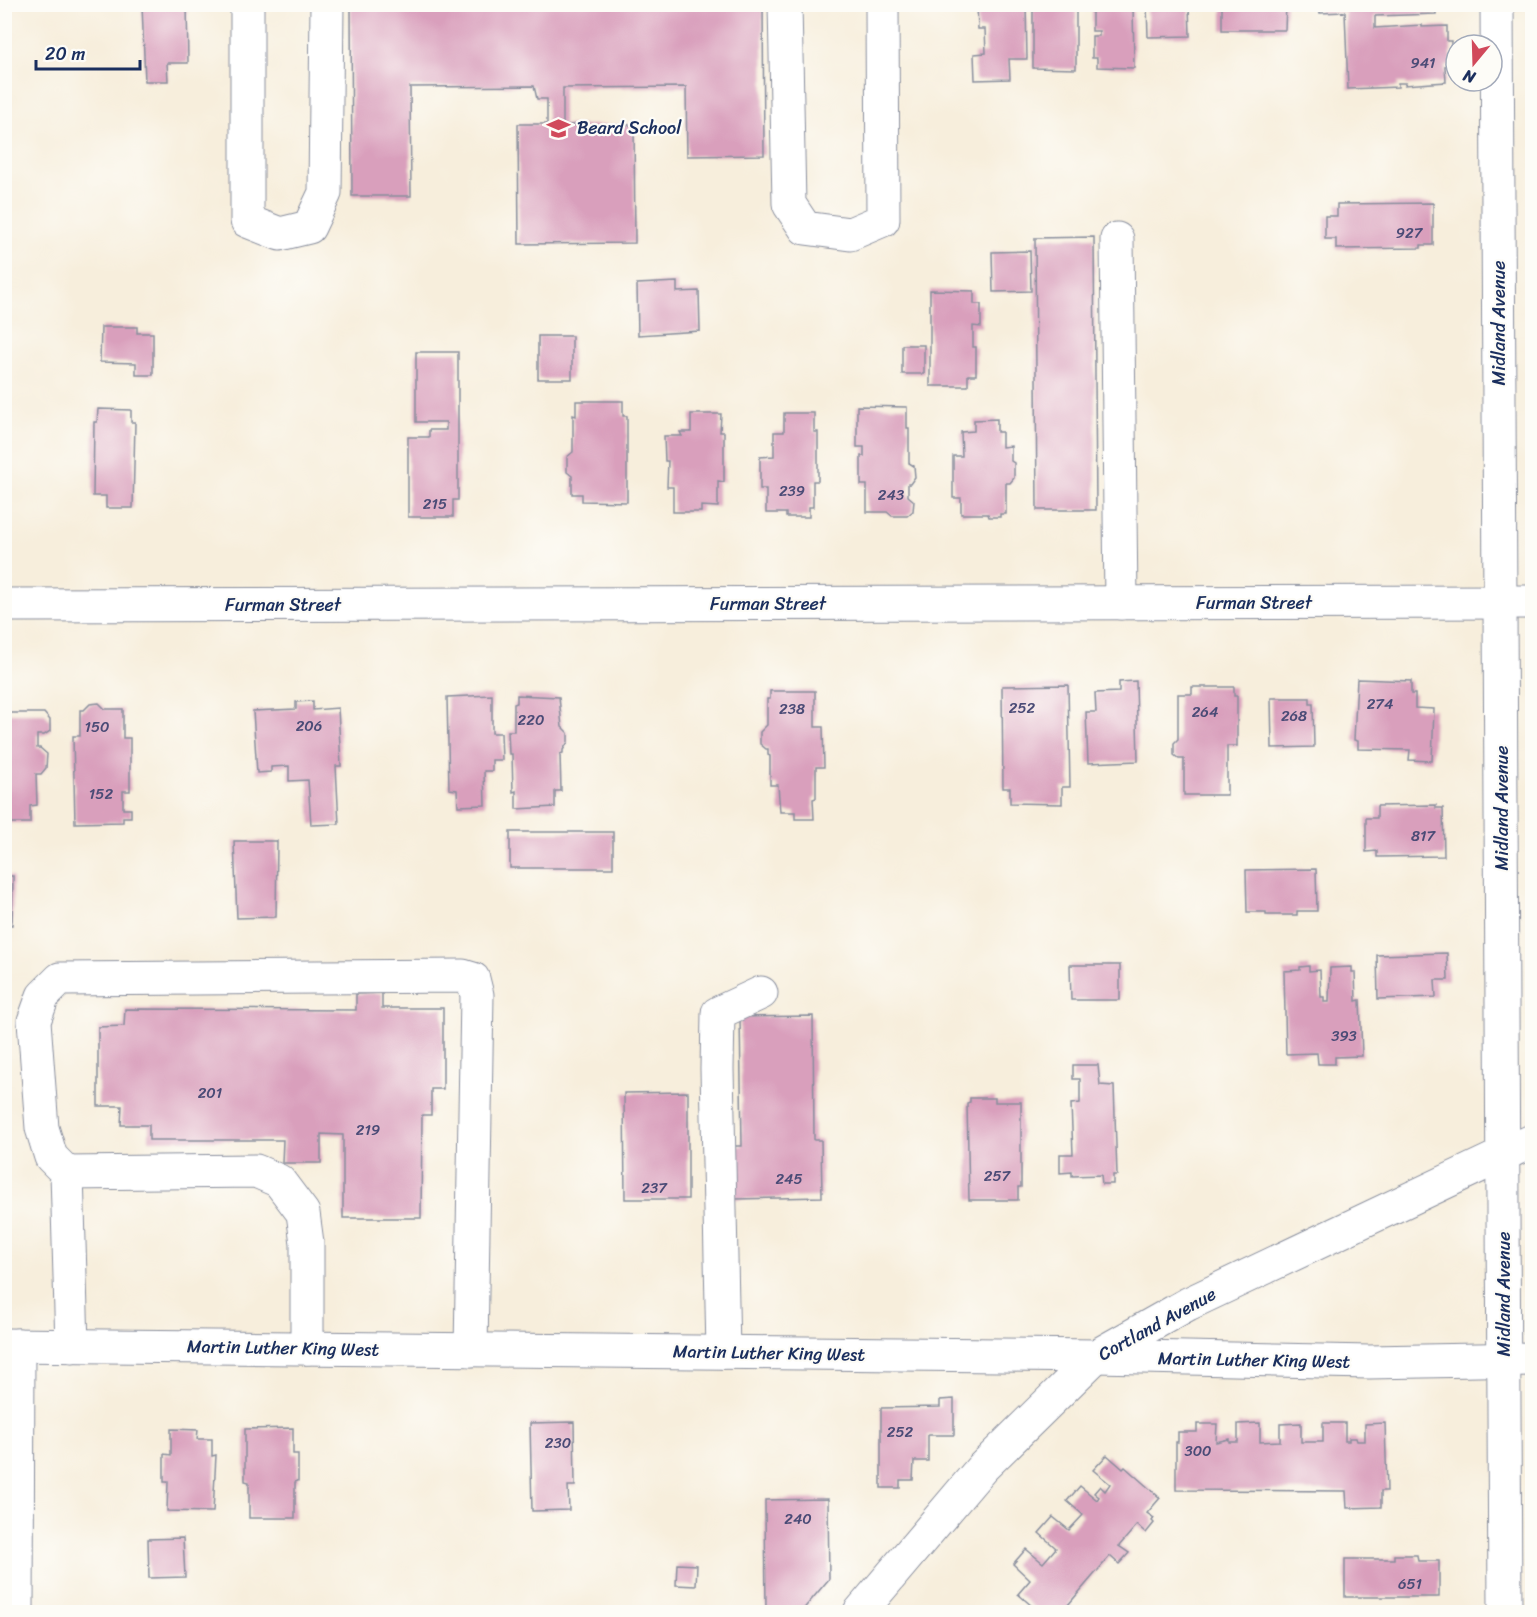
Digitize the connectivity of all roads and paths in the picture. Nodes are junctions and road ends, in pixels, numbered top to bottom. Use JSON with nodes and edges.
{"nodes":[{"id":1,"x":247,"y":4,"type":"edge"},
{"id":2,"x":327,"y":4,"type":"edge"},
{"id":3,"x":785,"y":4,"type":"edge"},
{"id":4,"x":882,"y":4,"type":"edge"},
{"id":5,"x":1497,"y":4,"type":"edge"},
{"id":6,"x":1117,"y":239,"type":"dead end"},
{"id":7,"x":1500,"y":602,"type":"junction"},
{"id":8,"x":1533,"y":602,"type":"edge"},
{"id":9,"x":1121,"y":603,"type":"junction"},
{"id":10,"x":4,"y":606,"type":"edge"},
{"id":11,"x":761,"y":993,"type":"dead end"},
{"id":12,"x":1518,"y":1147,"type":"edge"},
{"id":13,"x":66,"y":1173,"type":"junction"},
{"id":14,"x":11,"y":1345,"type":"edge"},
{"id":15,"x":72,"y":1346,"type":"junction"},
{"id":16,"x":307,"y":1348,"type":"junction"},
{"id":17,"x":471,"y":1350,"type":"junction"},
{"id":18,"x":723,"y":1352,"type":"junction"},
{"id":19,"x":1096,"y":1356,"type":"junction"},
{"id":20,"x":1519,"y":1359,"type":"edge"},
{"id":21,"x":17,"y":1612,"type":"edge"},
{"id":22,"x":860,"y":1612,"type":"edge"},
{"id":23,"x":1505,"y":1612,"type":"edge"}],
"edges":[{"from":1,"to":2,"type":"street"},
{"from":3,"to":4,"type":"street"},
{"from":5,"to":7,"type":"street","name":"Midland Avenue"},
{"from":6,"to":9,"type":"street"},
{"from":7,"to":8,"type":"street","name":"Furman Street"},
{"from":7,"to":9,"type":"street","name":"Furman Street"},
{"from":7,"to":12,"type":"street","name":"Midland Avenue"},
{"from":9,"to":10,"type":"street","name":"Furman Street"},
{"from":11,"to":18,"type":"street"},
{"from":12,"to":19,"type":"street","name":"Cortland Avenue"},
{"from":12,"to":20,"type":"street","name":"Midland Avenue"},
{"from":13,"to":15,"type":"street"},
{"from":13,"to":16,"type":"street"},
{"from":13,"to":17,"type":"street"},
{"from":14,"to":15,"type":"street","name":"Martin Luther King West"},
{"from":14,"to":21,"type":"street"},
{"from":15,"to":16,"type":"street","name":"Martin Luther King West"},
{"from":16,"to":17,"type":"street","name":"Martin Luther King West"},
{"from":17,"to":18,"type":"street","name":"Martin Luther King West"},
{"from":18,"to":19,"type":"street","name":"Martin Luther King West"},
{"from":19,"to":20,"type":"street","name":"Martin Luther King West"},
{"from":19,"to":22,"type":"street","name":"Cortland Avenue"},
{"from":20,"to":23,"type":"street","name":"Midland Avenue"}]}
